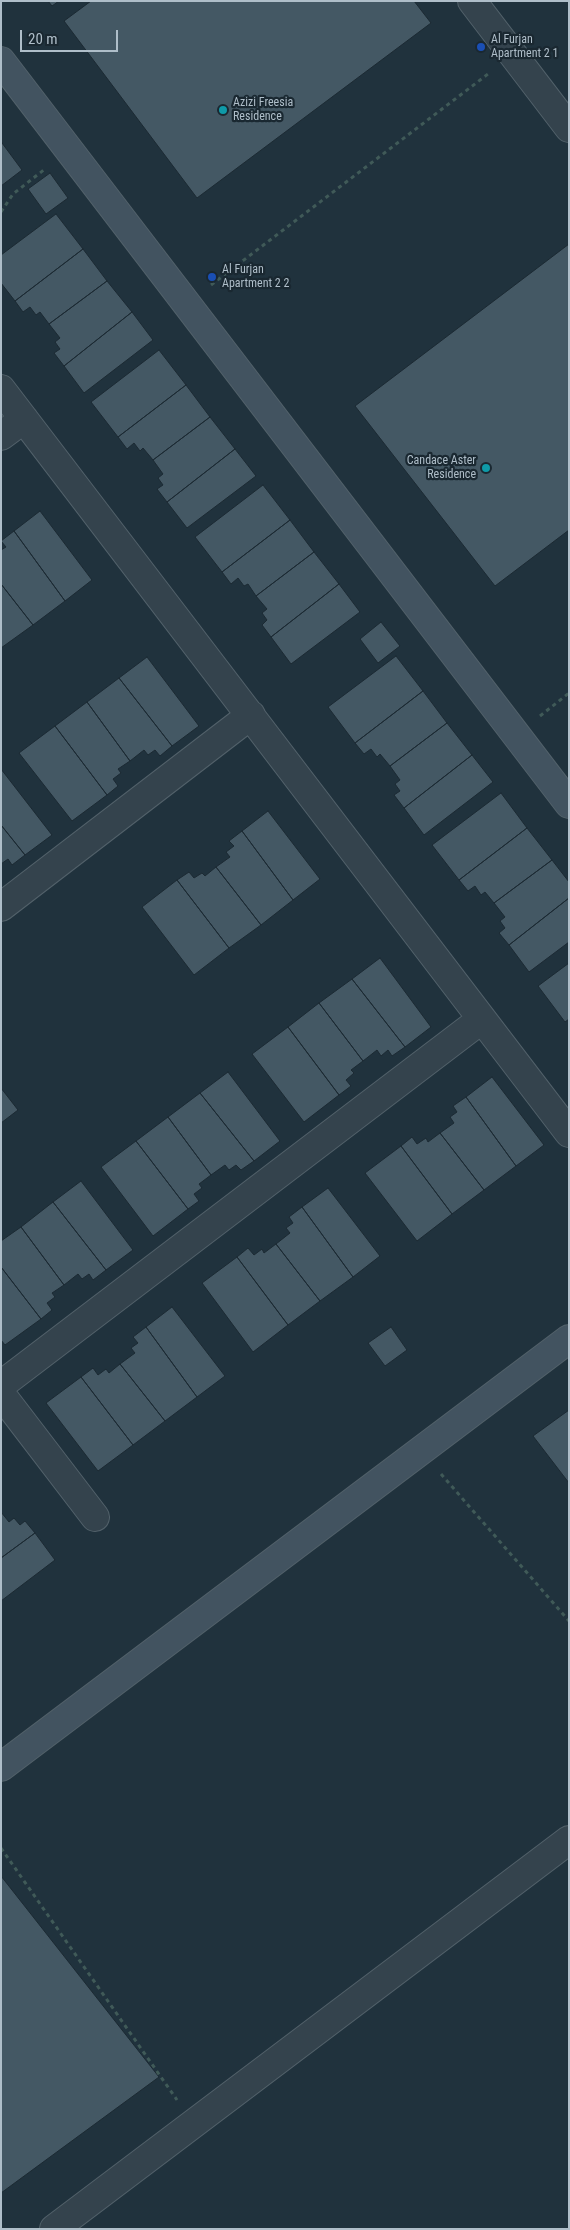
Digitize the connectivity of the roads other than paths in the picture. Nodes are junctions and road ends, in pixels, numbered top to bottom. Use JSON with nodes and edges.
{"nodes":[{"id":1,"x":472,"y":1,"type":"edge"},
{"id":2,"x":1,"y":61,"type":"edge"},
{"id":3,"x":569,"y":128,"type":"edge"},
{"id":4,"x":1,"y":389,"type":"edge"},
{"id":5,"x":24,"y":419,"type":"junction"},
{"id":6,"x":1,"y":436,"type":"edge"},
{"id":7,"x":251,"y":715,"type":"junction"},
{"id":8,"x":569,"y":804,"type":"edge"},
{"id":9,"x":1,"y":907,"type":"edge"},
{"id":10,"x":482,"y":1019,"type":"junction"},
{"id":11,"x":569,"y":1133,"type":"edge"},
{"id":12,"x":569,"y":1339,"type":"edge"},
{"id":13,"x":1,"y":1385,"type":"edge"},
{"id":14,"x":1,"y":1394,"type":"edge"},
{"id":15,"x":95,"y":1517,"type":"dead end"},
{"id":16,"x":1,"y":1767,"type":"edge"},
{"id":17,"x":569,"y":1840,"type":"edge"},
{"id":18,"x":54,"y":2229,"type":"edge"}],
"edges":[{"from":1,"to":3,"type":"street"},
{"from":2,"to":8,"type":"street"},
{"from":4,"to":5,"type":"street"},
{"from":5,"to":6,"type":"street"},
{"from":5,"to":7,"type":"street"},
{"from":7,"to":9,"type":"street"},
{"from":7,"to":10,"type":"street"},
{"from":10,"to":11,"type":"street"},
{"from":10,"to":13,"type":"street"},
{"from":12,"to":16,"type":"street"},
{"from":14,"to":15,"type":"street"},
{"from":17,"to":18,"type":"street"}]}
